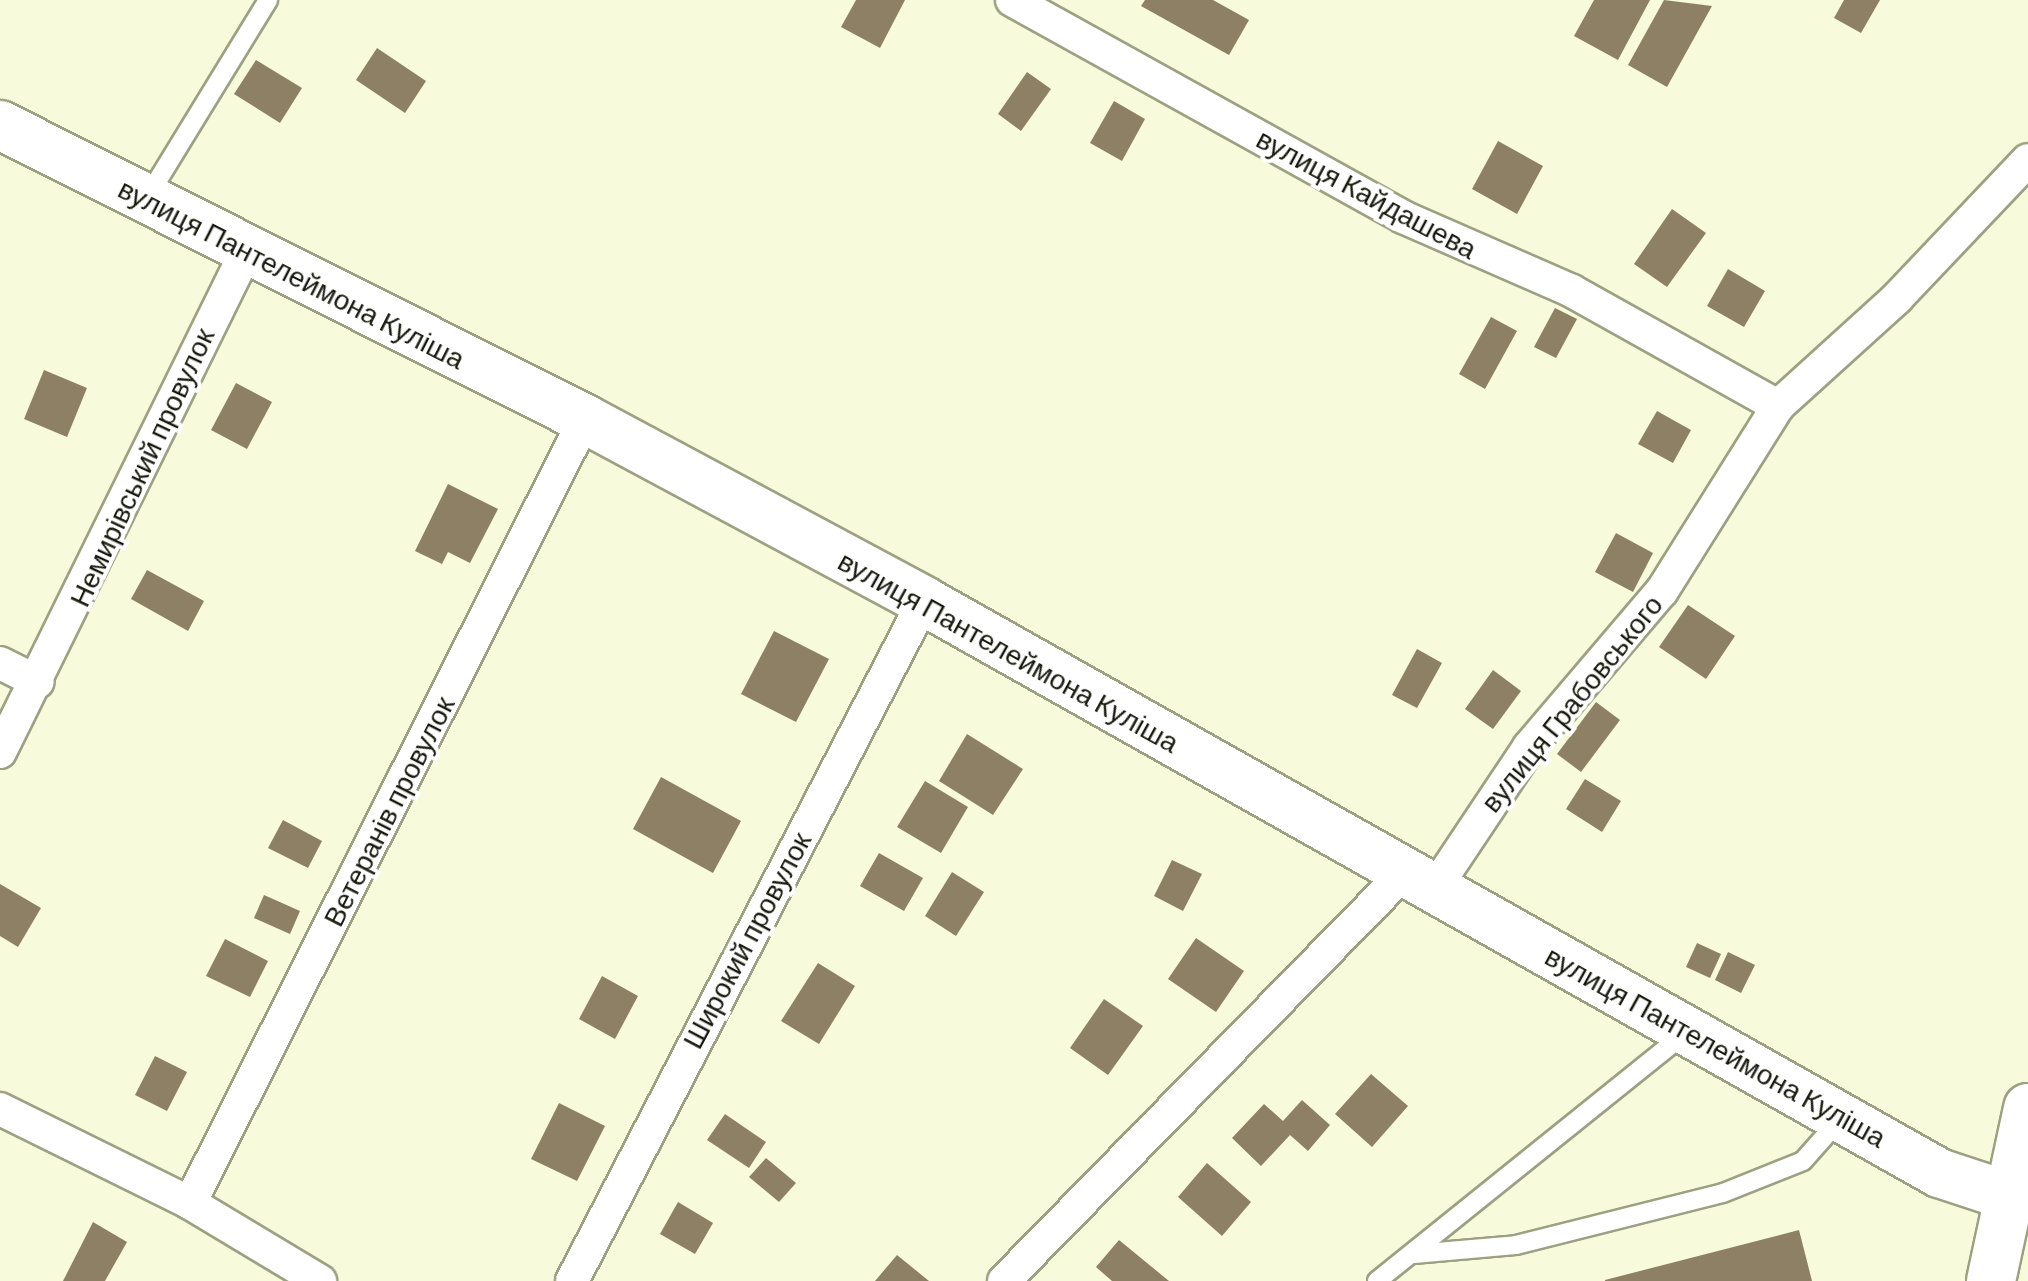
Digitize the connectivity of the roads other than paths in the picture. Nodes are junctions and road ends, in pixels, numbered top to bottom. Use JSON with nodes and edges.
{"nodes":[{"id":1,"x":268,"y":0,"type":"edge"},
{"id":2,"x":1012,"y":0,"type":"edge"},
{"id":3,"x":0,"y":125,"type":"edge"},
{"id":4,"x":2028,"y":160,"type":"edge"},
{"id":5,"x":145,"y":200,"type":"junction"},
{"id":6,"x":246,"y":252,"type":"junction"},
{"id":7,"x":1778,"y":406,"type":"junction"},
{"id":8,"x":585,"y":419,"type":"junction"},
{"id":9,"x":924,"y":601,"type":"junction"},
{"id":10,"x":0,"y":663,"type":"edge"},
{"id":11,"x":38,"y":682,"type":"junction"},
{"id":12,"x":0,"y":752,"type":"edge"},
{"id":13,"x":1418,"y":882,"type":"junction"},
{"id":14,"x":1690,"y":1030,"type":"junction"},
{"id":15,"x":2028,"y":1108,"type":"edge"},
{"id":16,"x":0,"y":1110,"type":"edge"},
{"id":17,"x":1843,"y":1116,"type":"junction"},
{"id":18,"x":2006,"y":1194,"type":"junction"},
{"id":19,"x":190,"y":1203,"type":"junction"},
{"id":20,"x":1414,"y":1254,"type":"junction"},
{"id":21,"x":320,"y":1281,"type":"edge"},
{"id":22,"x":572,"y":1281,"type":"edge"},
{"id":23,"x":1004,"y":1281,"type":"edge"},
{"id":24,"x":1376,"y":1281,"type":"edge"},
{"id":25,"x":1991,"y":1281,"type":"edge"}],
"edges":[{"from":1,"to":5,"type":"lane"},
{"from":2,"to":7,"type":"street","name":"вулиця Кайдашева"},
{"from":3,"to":5,"type":"street","name":"вулиця Пантелеймона Куліша"},
{"from":4,"to":7,"type":"street","name":"вулиця Грабовського"},
{"from":5,"to":6,"type":"street","name":"вулиця Пантелеймона Куліша"},
{"from":6,"to":8,"type":"street","name":"вулиця Пантелеймона Куліша"},
{"from":6,"to":11,"type":"street","name":"Немирівський провулок"},
{"from":7,"to":13,"type":"street","name":"вулиця Грабовського"},
{"from":8,"to":9,"type":"street","name":"вулиця Пантелеймона Куліша"},
{"from":8,"to":19,"type":"street","name":"Ветеранів провулок"},
{"from":9,"to":13,"type":"street","name":"вулиця Пантелеймона Куліша"},
{"from":9,"to":22,"type":"street","name":"Широкий провулок"},
{"from":10,"to":11,"type":"street"},
{"from":11,"to":12,"type":"street","name":"Немирівський провулок"},
{"from":13,"to":14,"type":"street","name":"вулиця Пантелеймона Куліша"},
{"from":13,"to":23,"type":"street","name":"вулиця Грабовського"},
{"from":14,"to":17,"type":"street","name":"вулиця Пантелеймона Куліша"},
{"from":14,"to":20,"type":"lane"},
{"from":15,"to":18,"type":"street"},
{"from":16,"to":19,"type":"street"},
{"from":17,"to":18,"type":"street","name":"вулиця Пантелеймона Куліша"},
{"from":17,"to":20,"type":"lane"},
{"from":18,"to":25,"type":"street"},
{"from":19,"to":21,"type":"street"},
{"from":20,"to":24,"type":"lane"}]}
